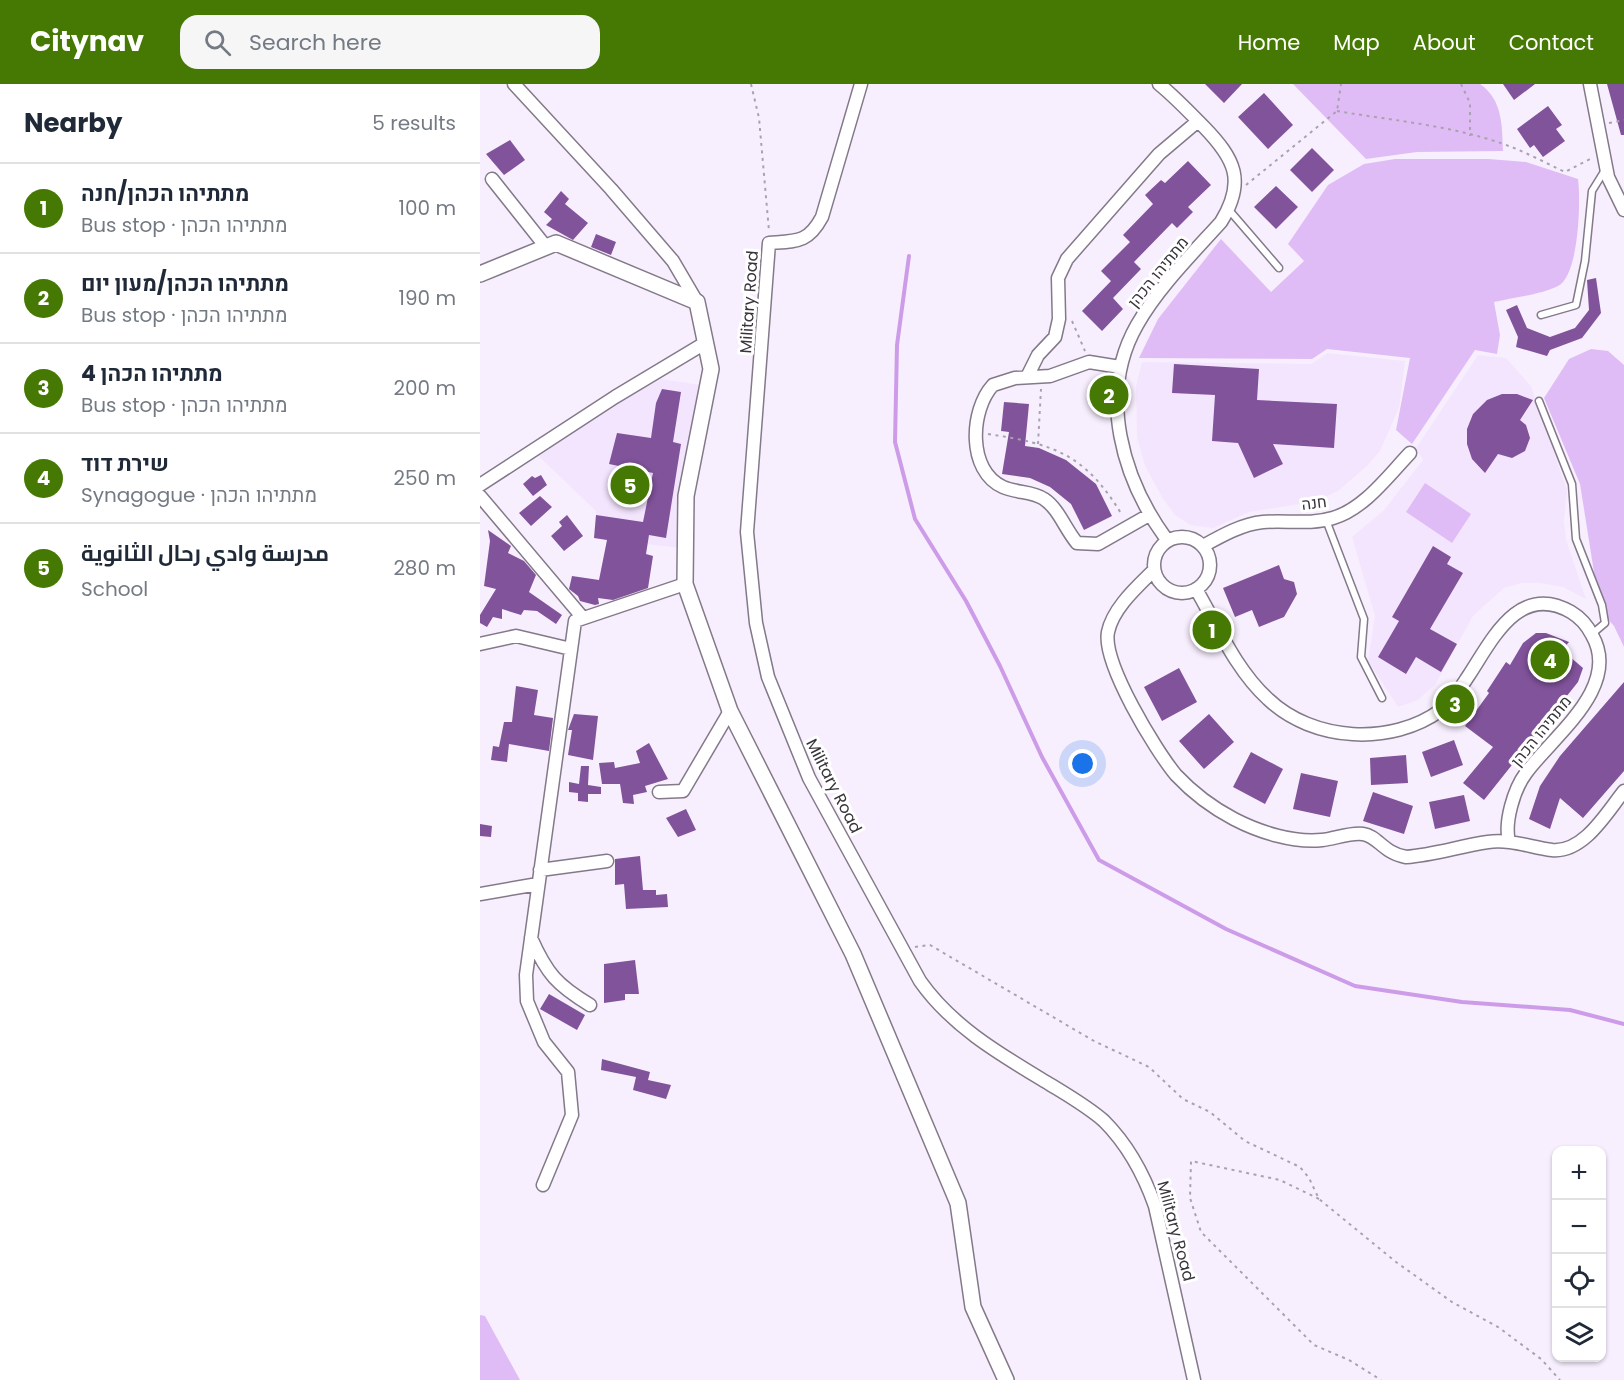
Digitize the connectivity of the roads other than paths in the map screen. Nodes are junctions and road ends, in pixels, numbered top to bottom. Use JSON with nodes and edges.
{"nodes":[{"id":1,"x":514,"y":84,"type":"edge"},
{"id":2,"x":861,"y":84,"type":"edge"},
{"id":3,"x":1159,"y":84,"type":"edge"},
{"id":4,"x":1590,"y":84,"type":"edge"},
{"id":5,"x":1198,"y":121,"type":"junction"},
{"id":6,"x":1606,"y":168,"type":"junction"},
{"id":7,"x":492,"y":179,"type":"dead end"},
{"id":8,"x":1229,"y":210,"type":"junction"},
{"id":9,"x":1624,"y":210,"type":"edge"},
{"id":10,"x":546,"y":247,"type":"junction"},
{"id":11,"x":1279,"y":268,"type":"dead end"},
{"id":12,"x":480,"y":274,"type":"edge"},
{"id":13,"x":697,"y":302,"type":"junction"},
{"id":14,"x":1541,"y":315,"type":"dead end"},
{"id":15,"x":705,"y":343,"type":"junction"},
{"id":16,"x":1120,"y":367,"type":"junction"},
{"id":17,"x":1027,"y":377,"type":"junction"},
{"id":18,"x":1539,"y":401,"type":"dead end"},
{"id":19,"x":1410,"y":453,"type":"dead end"},
{"id":20,"x":480,"y":485,"type":"edge"},
{"id":21,"x":480,"y":496,"type":"edge"},
{"id":22,"x":1149,"y":515,"type":"junction"},
{"id":23,"x":1326,"y":520,"type":"junction"},
{"id":24,"x":1167,"y":540,"type":"junction"},
{"id":25,"x":1203,"y":546,"type":"junction"},
{"id":26,"x":1154,"y":570,"type":"junction"},
{"id":27,"x":685,"y":584,"type":"junction"},
{"id":28,"x":1196,"y":590,"type":"junction"},
{"id":29,"x":583,"y":618,"type":"junction"},
{"id":30,"x":1592,"y":634,"type":"junction"},
{"id":31,"x":480,"y":644,"type":"edge"},
{"id":32,"x":571,"y":649,"type":"junction"},
{"id":33,"x":1382,"y":698,"type":"dead end"},
{"id":34,"x":730,"y":711,"type":"junction"},
{"id":35,"x":1624,"y":790,"type":"edge"},
{"id":36,"x":659,"y":792,"type":"dead end"},
{"id":37,"x":1509,"y":842,"type":"junction"},
{"id":38,"x":606,"y":861,"type":"dead end"},
{"id":39,"x":540,"y":870,"type":"junction"},
{"id":40,"x":538,"y":884,"type":"junction"},
{"id":41,"x":480,"y":894,"type":"edge"},
{"id":42,"x":531,"y":938,"type":"junction"},
{"id":43,"x":590,"y":1005,"type":"dead end"},
{"id":44,"x":543,"y":1185,"type":"dead end"},
{"id":45,"x":1006,"y":1380,"type":"edge"},
{"id":46,"x":1194,"y":1380,"type":"edge"}],
"edges":[{"from":1,"to":13,"type":"street"},
{"from":2,"to":46,"type":"street","name":"Military Road"},
{"from":3,"to":5,"type":"street","name":"מתתיהו הכהן"},
{"from":4,"to":6,"type":"street"},
{"from":5,"to":8,"type":"street","name":"מתתיהו הכהן"},
{"from":5,"to":17,"type":"street"},
{"from":6,"to":9,"type":"street"},
{"from":6,"to":14,"type":"lane"},
{"from":7,"to":10,"type":"street"},
{"from":8,"to":11,"type":"lane"},
{"from":8,"to":16,"type":"street","name":"מתתיהו הכהן"},
{"from":10,"to":12,"type":"street"},
{"from":10,"to":13,"type":"street"},
{"from":13,"to":15,"type":"street"},
{"from":15,"to":20,"type":"street"},
{"from":15,"to":27,"type":"street"},
{"from":16,"to":17,"type":"street"},
{"from":16,"to":22,"type":"street","name":"מתתיהו הכהן"},
{"from":17,"to":22,"type":"street"},
{"from":18,"to":30,"type":"lane"},
{"from":19,"to":23,"type":"street","name":"חנה"},
{"from":21,"to":29,"type":"street"},
{"from":22,"to":24,"type":"street","name":"מתתיהו הכהן"},
{"from":23,"to":25,"type":"street","name":"חנה"},
{"from":23,"to":33,"type":"lane"},
{"from":24,"to":25,"type":"street"},
{"from":24,"to":26,"type":"street"},
{"from":25,"to":28,"type":"street"},
{"from":26,"to":28,"type":"street"},
{"from":26,"to":37,"type":"street"},
{"from":27,"to":29,"type":"street"},
{"from":27,"to":34,"type":"street"},
{"from":28,"to":30,"type":"street"},
{"from":29,"to":32,"type":"street"},
{"from":30,"to":37,"type":"street","name":"מתתיהו הכהן"},
{"from":31,"to":32,"type":"street"},
{"from":32,"to":39,"type":"street"},
{"from":34,"to":36,"type":"street"},
{"from":34,"to":45,"type":"street"},
{"from":35,"to":37,"type":"street"},
{"from":38,"to":39,"type":"street"},
{"from":39,"to":40,"type":"street"},
{"from":40,"to":41,"type":"street"},
{"from":40,"to":42,"type":"street"},
{"from":42,"to":43,"type":"street"},
{"from":42,"to":44,"type":"street"}]}
